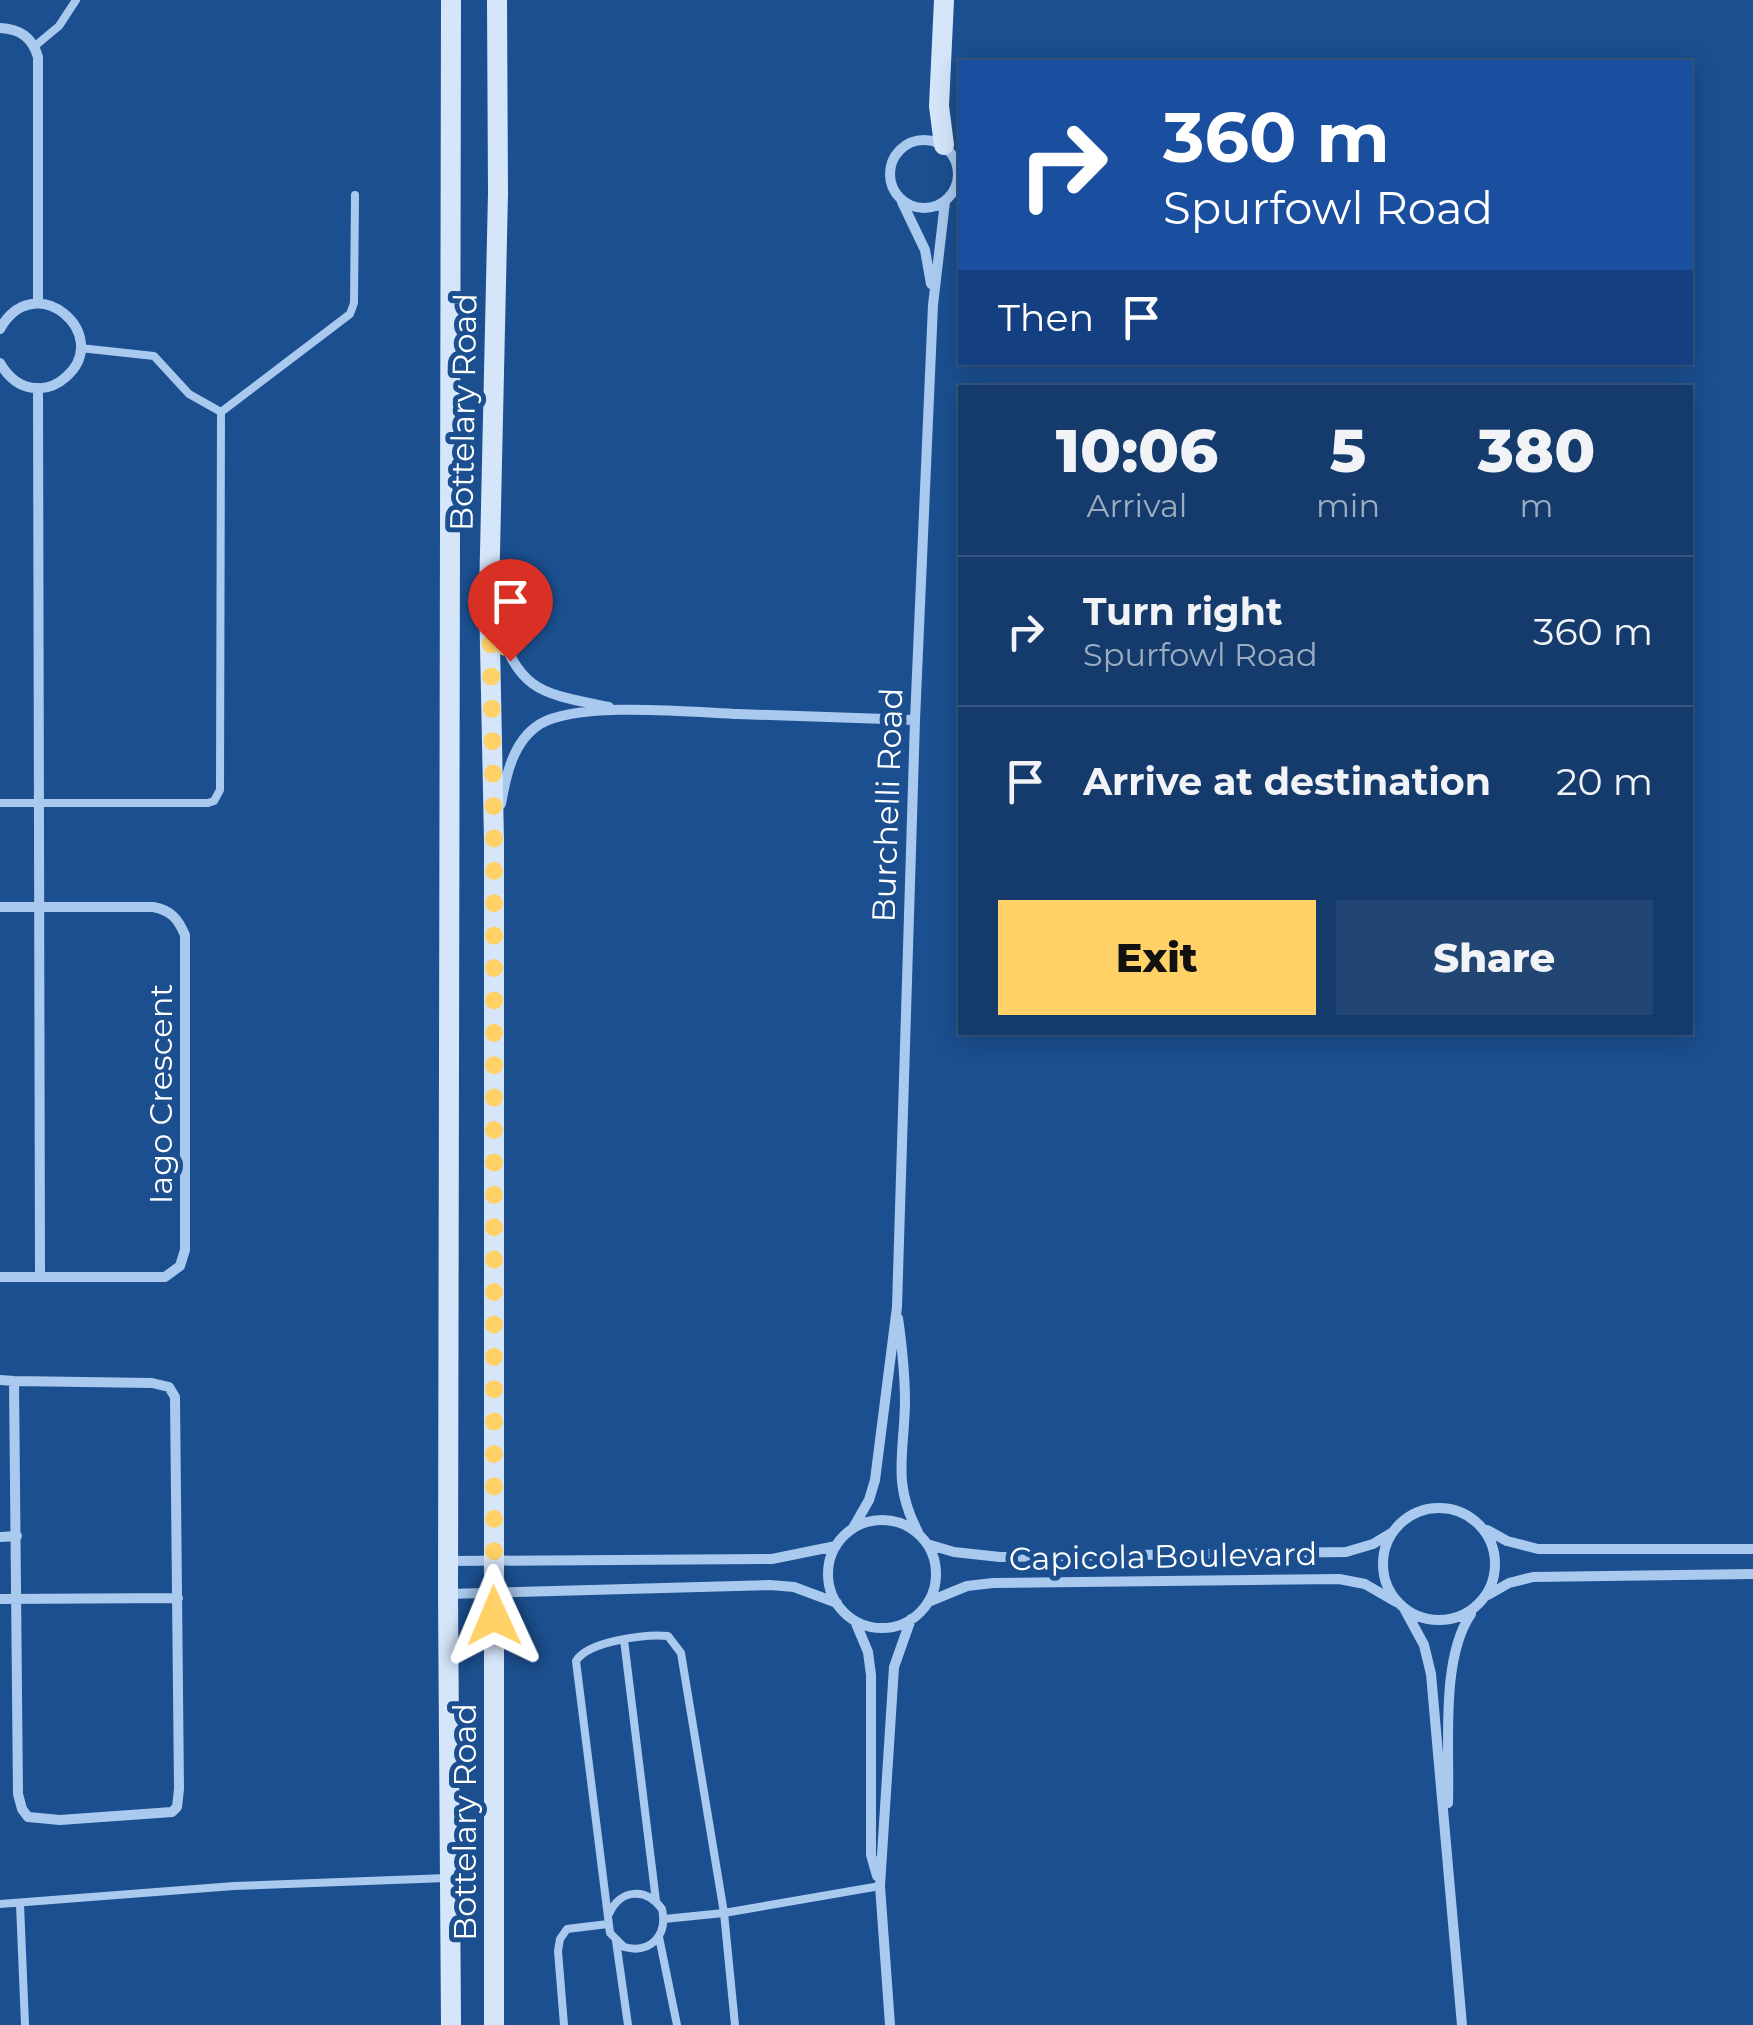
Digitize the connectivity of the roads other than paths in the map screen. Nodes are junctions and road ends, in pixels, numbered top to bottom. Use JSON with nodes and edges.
{"nodes":[{"id":1,"x":76,"y":0,"type":"edge"},
{"id":2,"x":448,"y":0,"type":"edge"},
{"id":3,"x":497,"y":0,"type":"edge"},
{"id":4,"x":512,"y":0,"type":"edge"},
{"id":5,"x":944,"y":0,"type":"edge"},
{"id":6,"x":0,"y":28,"type":"edge"},
{"id":7,"x":35,"y":46,"type":"junction"},
{"id":8,"x":498,"y":46,"type":"junction"},
{"id":9,"x":944,"y":145,"type":"junction"},
{"id":10,"x":958,"y":170,"type":"edge"},
{"id":11,"x":958,"y":184,"type":"edge"},
{"id":12,"x":355,"y":195,"type":"dead end"},
{"id":13,"x":901,"y":200,"type":"junction"},
{"id":14,"x":945,"y":202,"type":"junction"},
{"id":15,"x":38,"y":304,"type":"junction"},
{"id":16,"x":934,"y":305,"type":"junction"},
{"id":17,"x":0,"y":329,"type":"edge"},
{"id":18,"x":80,"y":348,"type":"junction"},
{"id":19,"x":0,"y":363,"type":"edge"},
{"id":20,"x":38,"y":388,"type":"junction"},
{"id":21,"x":220,"y":412,"type":"junction"},
{"id":22,"x":490,"y":598,"type":"junction"},
{"id":23,"x":620,"y":709,"type":"junction"},
{"id":24,"x":915,"y":720,"type":"junction"},
{"id":25,"x":0,"y":803,"type":"edge"},
{"id":26,"x":39,"y":803,"type":"junction"},
{"id":27,"x":494,"y":840,"type":"junction"},
{"id":28,"x":0,"y":907,"type":"edge"},
{"id":29,"x":40,"y":907,"type":"junction"},
{"id":30,"x":0,"y":1277,"type":"edge"},
{"id":31,"x":40,"y":1277,"type":"junction"},
{"id":32,"x":897,"y":1307,"type":"junction"},
{"id":33,"x":0,"y":1380,"type":"edge"},
{"id":34,"x":14,"y":1380,"type":"junction"},
{"id":35,"x":1482,"y":1527,"type":"junction"},
{"id":36,"x":853,"y":1528,"type":"junction"},
{"id":37,"x":1393,"y":1532,"type":"junction"},
{"id":38,"x":0,"y":1536,"type":"edge"},
{"id":39,"x":16,"y":1536,"type":"junction"},
{"id":40,"x":923,"y":1539,"type":"junction"},
{"id":41,"x":836,"y":1546,"type":"junction"},
{"id":42,"x":1753,"y":1548,"type":"edge"},
{"id":43,"x":493,"y":1560,"type":"junction"},
{"id":44,"x":448,"y":1562,"type":"junction"},
{"id":45,"x":1753,"y":1574,"type":"edge"},
{"id":46,"x":448,"y":1594,"type":"junction"},
{"id":47,"x":494,"y":1594,"type":"junction"},
{"id":48,"x":178,"y":1598,"type":"junction"},
{"id":49,"x":0,"y":1599,"type":"edge"},
{"id":50,"x":16,"y":1600,"type":"junction"},
{"id":51,"x":837,"y":1602,"type":"junction"},
{"id":52,"x":928,"y":1602,"type":"junction"},
{"id":53,"x":1480,"y":1603,"type":"junction"},
{"id":54,"x":1401,"y":1606,"type":"junction"},
{"id":55,"x":911,"y":1619,"type":"junction"},
{"id":56,"x":854,"y":1620,"type":"junction"},
{"id":57,"x":624,"y":1640,"type":"junction"},
{"id":58,"x":1447,"y":1854,"type":"junction"},
{"id":59,"x":451,"y":1878,"type":"junction"},
{"id":60,"x":880,"y":1886,"type":"junction"},
{"id":61,"x":656,"y":1901,"type":"junction"},
{"id":62,"x":0,"y":1904,"type":"edge"},
{"id":63,"x":20,"y":1904,"type":"junction"},
{"id":64,"x":724,"y":1913,"type":"junction"},
{"id":65,"x":664,"y":1918,"type":"junction"},
{"id":66,"x":608,"y":1919,"type":"junction"},
{"id":67,"x":659,"y":1938,"type":"junction"},
{"id":68,"x":616,"y":1941,"type":"junction"},
{"id":69,"x":25,"y":2025,"type":"edge"},
{"id":70,"x":451,"y":2025,"type":"edge"},
{"id":71,"x":494,"y":2025,"type":"edge"},
{"id":72,"x":564,"y":2025,"type":"edge"},
{"id":73,"x":628,"y":2025,"type":"edge"},
{"id":74,"x":677,"y":2025,"type":"edge"},
{"id":75,"x":734,"y":2025,"type":"edge"},
{"id":76,"x":890,"y":2025,"type":"edge"},
{"id":77,"x":1462,"y":2025,"type":"edge"}],
"edges":[{"from":1,"to":7,"type":"lane"},
{"from":2,"to":44,"type":"main road","name":"Bottelary Road"},
{"from":3,"to":8,"type":"main road","name":"Bottelary Road"},
{"from":4,"to":8,"type":"main road"},
{"from":5,"to":9,"type":"main road"},
{"from":6,"to":7,"type":"street"},
{"from":7,"to":15,"type":"street"},
{"from":8,"to":22,"type":"main road","name":"Bottelary Road"},
{"from":9,"to":10,"type":"street"},
{"from":9,"to":13,"type":"street"},
{"from":11,"to":14,"type":"street"},
{"from":12,"to":21,"type":"lane"},
{"from":13,"to":14,"type":"street"},
{"from":13,"to":16,"type":"street","name":"Burchelli Road"},
{"from":14,"to":16,"type":"street","name":"Burchelli Road"},
{"from":15,"to":17,"type":"street"},
{"from":15,"to":18,"type":"street"},
{"from":16,"to":24,"type":"street","name":"Burchelli Road"},
{"from":18,"to":20,"type":"street"},
{"from":18,"to":21,"type":"lane"},
{"from":19,"to":20,"type":"street"},
{"from":20,"to":26,"type":"street"},
{"from":21,"to":26,"type":"lane"},
{"from":22,"to":23,"type":"street"},
{"from":22,"to":27,"type":"main road","name":"Bottelary Road"},
{"from":23,"to":24,"type":"street"},
{"from":23,"to":27,"type":"street"},
{"from":24,"to":32,"type":"street","name":"Burchelli Road"},
{"from":25,"to":26,"type":"lane"},
{"from":26,"to":29,"type":"street"},
{"from":27,"to":43,"type":"main road","name":"Bottelary Road"},
{"from":28,"to":29,"type":"street","name":"Iago Crescent"},
{"from":29,"to":31,"type":"street"},
{"from":29,"to":31,"type":"street","name":"Iago Crescent"},
{"from":30,"to":31,"type":"street","name":"Iago Crescent"},
{"from":32,"to":36,"type":"street","name":"Burchelli Road"},
{"from":32,"to":40,"type":"street","name":"Burchelli Road"},
{"from":33,"to":34,"type":"street"},
{"from":34,"to":39,"type":"street"},
{"from":34,"to":48,"type":"street"},
{"from":35,"to":37,"type":"street"},
{"from":35,"to":42,"type":"street"},
{"from":35,"to":53,"type":"street"},
{"from":36,"to":40,"type":"street"},
{"from":36,"to":41,"type":"street"},
{"from":37,"to":40,"type":"street","name":"Capicola Boulevard"},
{"from":37,"to":54,"type":"street"},
{"from":38,"to":39,"type":"street"},
{"from":39,"to":50,"type":"street"},
{"from":40,"to":52,"type":"street"},
{"from":41,"to":43,"type":"street"},
{"from":41,"to":51,"type":"street"},
{"from":43,"to":44,"type":"street"},
{"from":43,"to":47,"type":"main road","name":"Bottelary Road"},
{"from":44,"to":46,"type":"main road","name":"Bottelary Road"},
{"from":45,"to":53,"type":"street"},
{"from":46,"to":47,"type":"street"},
{"from":46,"to":59,"type":"main road","name":"Bottelary Road"},
{"from":47,"to":51,"type":"street"},
{"from":47,"to":71,"type":"main road","name":"Bottelary Road"},
{"from":48,"to":50,"type":"street"},
{"from":48,"to":50,"type":"street"},
{"from":49,"to":50,"type":"street"},
{"from":51,"to":56,"type":"street"},
{"from":52,"to":54,"type":"street","name":"Capicola Boulevard"},
{"from":52,"to":55,"type":"street"},
{"from":53,"to":54,"type":"street"},
{"from":53,"to":58,"type":"street"},
{"from":54,"to":58,"type":"street"},
{"from":55,"to":56,"type":"street"},
{"from":55,"to":60,"type":"street"},
{"from":56,"to":60,"type":"street"},
{"from":57,"to":61,"type":"lane"},
{"from":57,"to":64,"type":"lane"},
{"from":57,"to":66,"type":"lane"},
{"from":58,"to":77,"type":"street"},
{"from":59,"to":63,"type":"lane"},
{"from":59,"to":70,"type":"main road","name":"Bottelary Road"},
{"from":60,"to":64,"type":"lane"},
{"from":60,"to":76,"type":"street"},
{"from":61,"to":65,"type":"lane"},
{"from":61,"to":66,"type":"lane"},
{"from":62,"to":63,"type":"lane"},
{"from":63,"to":69,"type":"lane"},
{"from":64,"to":65,"type":"lane"},
{"from":64,"to":75,"type":"lane"},
{"from":65,"to":67,"type":"lane"},
{"from":66,"to":68,"type":"lane"},
{"from":66,"to":72,"type":"lane"},
{"from":67,"to":68,"type":"lane"},
{"from":67,"to":74,"type":"lane"},
{"from":68,"to":73,"type":"lane"}]}
